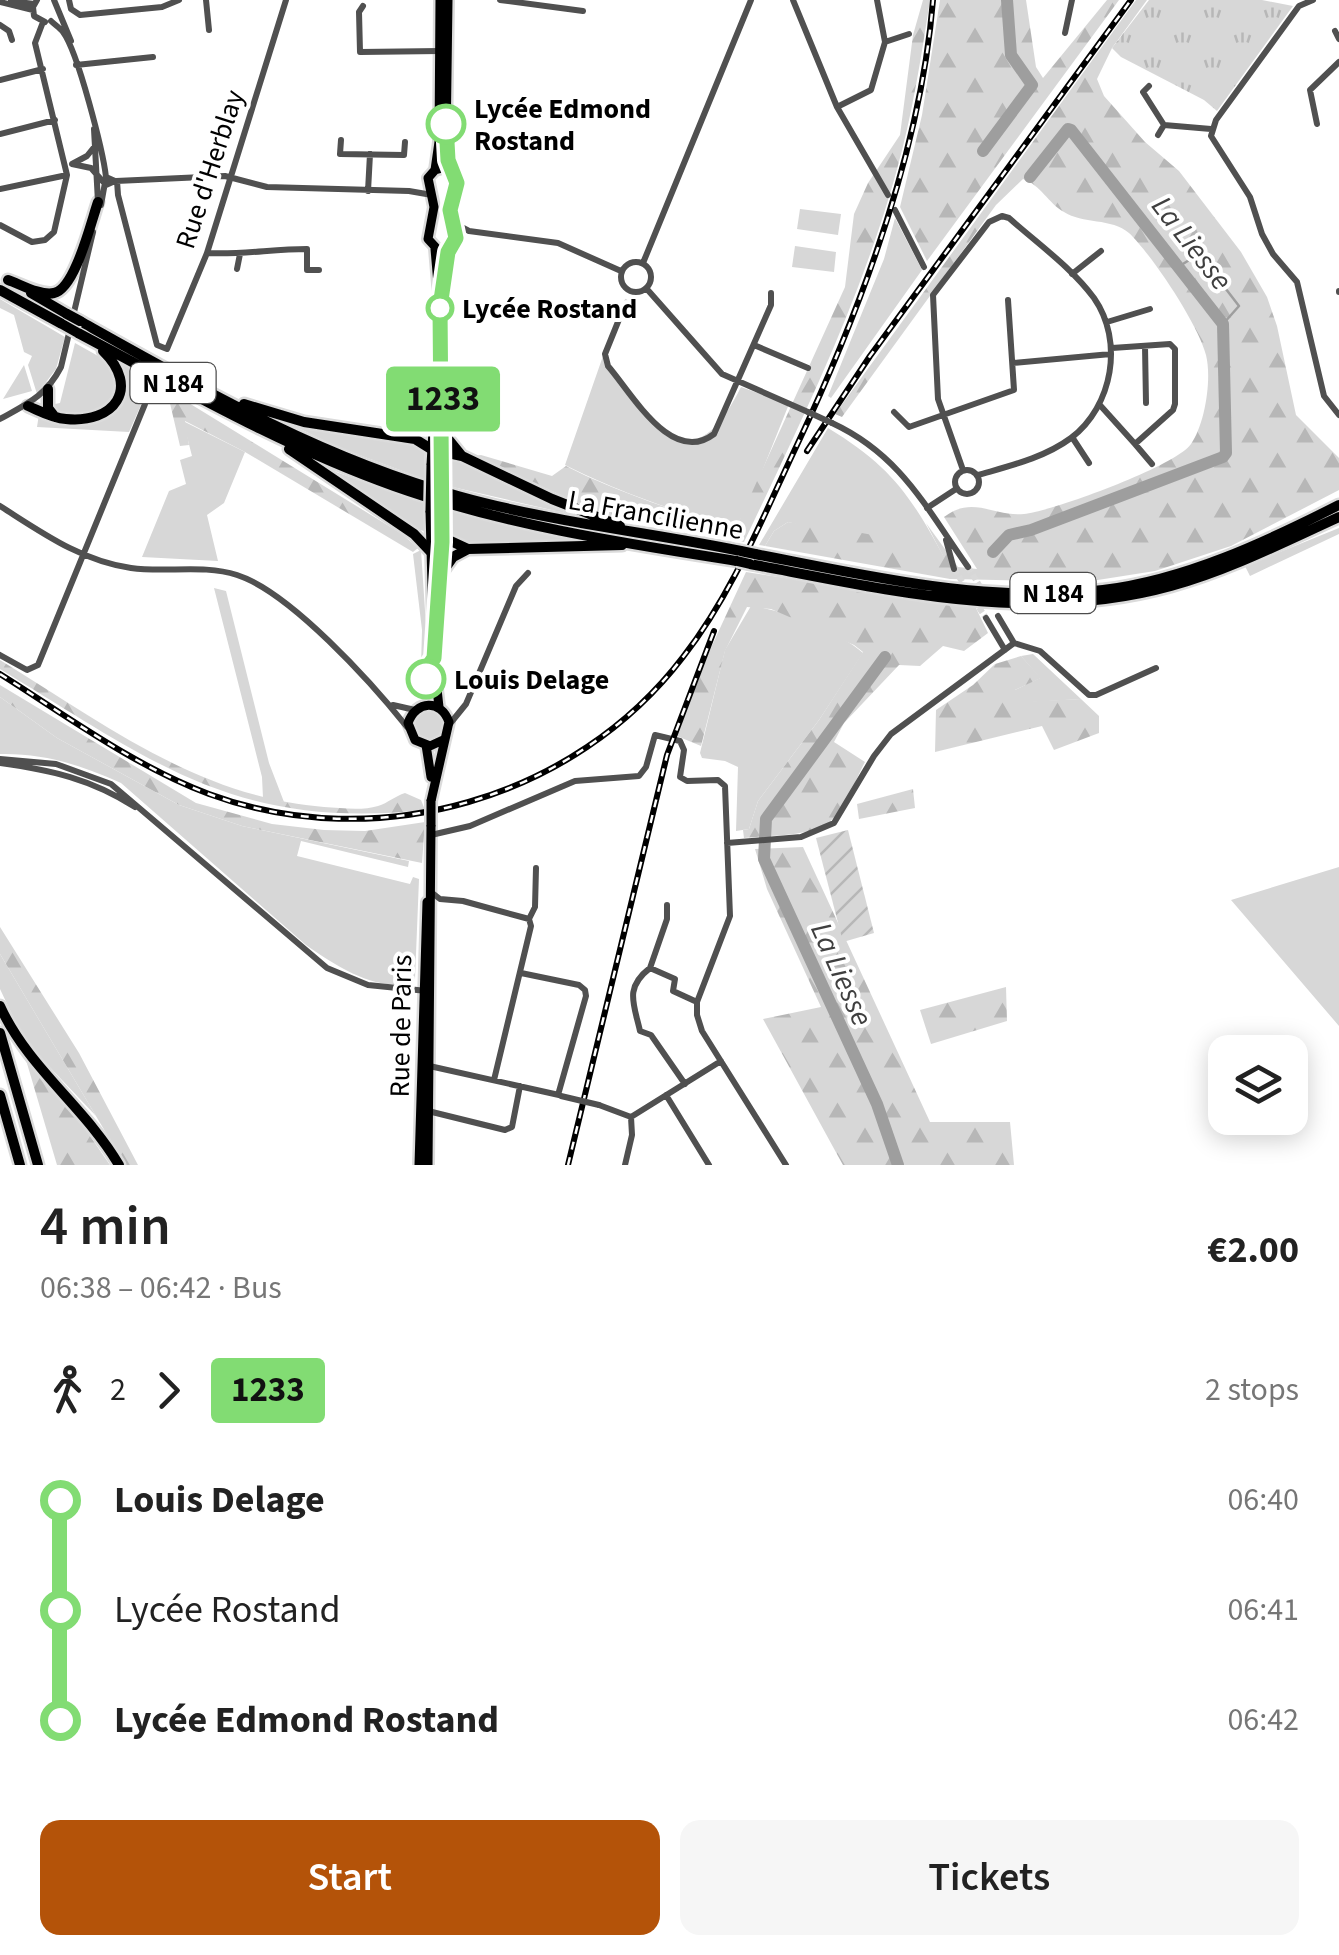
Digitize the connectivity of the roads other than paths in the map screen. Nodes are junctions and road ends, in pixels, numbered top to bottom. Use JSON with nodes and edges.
{"nodes":[{"id":1,"x":54,"y":0,"type":"edge"},
{"id":2,"x":70,"y":0,"type":"edge"},
{"id":3,"x":179,"y":0,"type":"edge"},
{"id":4,"x":206,"y":0,"type":"edge"},
{"id":5,"x":286,"y":0,"type":"edge"},
{"id":6,"x":440,"y":0,"type":"edge"},
{"id":7,"x":448,"y":0,"type":"edge"},
{"id":8,"x":500,"y":0,"type":"edge"},
{"id":9,"x":750,"y":0,"type":"edge"},
{"id":10,"x":793,"y":0,"type":"edge"},
{"id":11,"x":877,"y":0,"type":"edge"},
{"id":12,"x":1072,"y":0,"type":"edge"},
{"id":13,"x":1313,"y":0,"type":"edge"},
{"id":14,"x":1,"y":1,"type":"edge"},
{"id":15,"x":1298,"y":3,"type":"edge"},
{"id":16,"x":35,"y":5,"type":"edge"},
{"id":17,"x":363,"y":6,"type":"dead end"},
{"id":18,"x":583,"y":11,"type":"dead end"},
{"id":19,"x":51,"y":20,"type":"junction"},
{"id":20,"x":0,"y":26,"type":"edge"},
{"id":21,"x":209,"y":30,"type":"dead end"},
{"id":22,"x":1335,"y":31,"type":"dead end"},
{"id":23,"x":1065,"y":33,"type":"dead end"},
{"id":24,"x":909,"y":34,"type":"dead end"},
{"id":25,"x":12,"y":40,"type":"dead end"},
{"id":26,"x":1339,"y":40,"type":"edge"},
{"id":27,"x":885,"y":42,"type":"junction"},
{"id":28,"x":440,"y":51,"type":"junction"},
{"id":29,"x":153,"y":57,"type":"dead end"},
{"id":30,"x":1339,"y":62,"type":"edge"},
{"id":31,"x":76,"y":64,"type":"junction"},
{"id":32,"x":43,"y":70,"type":"junction"},
{"id":33,"x":0,"y":80,"type":"edge"},
{"id":34,"x":1150,"y":86,"type":"dead end"},
{"id":35,"x":837,"y":107,"type":"junction"},
{"id":36,"x":55,"y":120,"type":"junction"},
{"id":37,"x":94,"y":123,"type":"junction"},
{"id":38,"x":1316,"y":124,"type":"dead end"},
{"id":39,"x":1164,"y":125,"type":"junction"},
{"id":40,"x":1211,"y":129,"type":"junction"},
{"id":41,"x":0,"y":134,"type":"edge"},
{"id":42,"x":1158,"y":134,"type":"dead end"},
{"id":43,"x":341,"y":140,"type":"dead end"},
{"id":44,"x":405,"y":142,"type":"dead end"},
{"id":45,"x":95,"y":146,"type":"junction"},
{"id":46,"x":370,"y":154,"type":"junction"},
{"id":47,"x":69,"y":168,"type":"junction"},
{"id":48,"x":451,"y":170,"type":"junction"},
{"id":49,"x":432,"y":174,"type":"junction"},
{"id":50,"x":231,"y":178,"type":"junction"},
{"id":51,"x":109,"y":179,"type":"junction"},
{"id":52,"x":0,"y":189,"type":"edge"},
{"id":53,"x":368,"y":191,"type":"junction"},
{"id":54,"x":409,"y":191,"type":"junction"},
{"id":55,"x":888,"y":195,"type":"dead end"},
{"id":56,"x":432,"y":196,"type":"junction"},
{"id":57,"x":98,"y":209,"type":"junction"},
{"id":58,"x":896,"y":210,"type":"dead end"},
{"id":59,"x":451,"y":222,"type":"junction"},
{"id":60,"x":0,"y":224,"type":"edge"},
{"id":61,"x":469,"y":231,"type":"junction"},
{"id":62,"x":452,"y":245,"type":"junction"},
{"id":63,"x":320,"y":248,"type":"dead end"},
{"id":64,"x":307,"y":249,"type":"junction"},
{"id":65,"x":435,"y":249,"type":"junction"},
{"id":66,"x":1101,"y":251,"type":"dead end"},
{"id":67,"x":207,"y":252,"type":"junction"},
{"id":68,"x":240,"y":254,"type":"junction"},
{"id":69,"x":642,"y":263,"type":"junction"},
{"id":70,"x":924,"y":267,"type":"dead end"},
{"id":71,"x":237,"y":269,"type":"dead end"},
{"id":72,"x":320,"y":270,"type":"dead end"},
{"id":73,"x":621,"y":271,"type":"junction"},
{"id":74,"x":1072,"y":274,"type":"junction"},
{"id":75,"x":4,"y":278,"type":"edge"},
{"id":76,"x":646,"y":288,"type":"junction"},
{"id":77,"x":0,"y":290,"type":"edge"},
{"id":78,"x":632,"y":292,"type":"junction"},
{"id":79,"x":772,"y":293,"type":"dead end"},
{"id":80,"x":628,"y":300,"type":"tunnel mouth"},
{"id":81,"x":1008,"y":300,"type":"dead end"},
{"id":82,"x":440,"y":307,"type":"junction"},
{"id":83,"x":1150,"y":308,"type":"dead end"},
{"id":84,"x":622,"y":312,"type":"tunnel mouth"},
{"id":85,"x":64,"y":319,"type":"junction"},
{"id":86,"x":1106,"y":322,"type":"junction"},
{"id":87,"x":79,"y":327,"type":"junction"},
{"id":88,"x":92,"y":340,"type":"junction"},
{"id":89,"x":440,"y":344,"type":"junction"},
{"id":90,"x":754,"y":344,"type":"junction"},
{"id":91,"x":1145,"y":346,"type":"junction"},
{"id":92,"x":1111,"y":351,"type":"junction"},
{"id":93,"x":1013,"y":364,"type":"junction"},
{"id":94,"x":808,"y":368,"type":"dead end"},
{"id":95,"x":736,"y":380,"type":"junction"},
{"id":96,"x":48,"y":390,"type":"junction"},
{"id":97,"x":143,"y":394,"type":"dead end"},
{"id":98,"x":219,"y":396,"type":"junction"},
{"id":99,"x":1146,"y":403,"type":"dead end"},
{"id":100,"x":1099,"y":404,"type":"junction"},
{"id":101,"x":28,"y":406,"type":"junction"},
{"id":102,"x":894,"y":412,"type":"dead end"},
{"id":103,"x":432,"y":413,"type":"junction"},
{"id":104,"x":943,"y":415,"type":"junction"},
{"id":105,"x":1339,"y":415,"type":"edge"},
{"id":106,"x":0,"y":418,"type":"edge"},
{"id":107,"x":56,"y":418,"type":"junction"},
{"id":108,"x":254,"y":426,"type":"junction"},
{"id":109,"x":444,"y":434,"type":"junction"},
{"id":110,"x":403,"y":437,"type":"junction"},
{"id":111,"x":1072,"y":437,"type":"junction"},
{"id":112,"x":1135,"y":444,"type":"junction"},
{"id":113,"x":462,"y":456,"type":"junction"},
{"id":114,"x":437,"y":461,"type":"junction"},
{"id":115,"x":1089,"y":463,"type":"dead end"},
{"id":116,"x":1152,"y":464,"type":"dead end"},
{"id":117,"x":963,"y":470,"type":"junction"},
{"id":118,"x":978,"y":475,"type":"junction"},
{"id":119,"x":956,"y":489,"type":"junction"},
{"id":120,"x":1339,"y":505,"type":"edge"},
{"id":121,"x":0,"y":506,"type":"edge"},
{"id":122,"x":927,"y":508,"type":"junction"},
{"id":123,"x":1339,"y":520,"type":"edge"},
{"id":124,"x":436,"y":530,"type":"junction"},
{"id":125,"x":945,"y":534,"type":"junction"},
{"id":126,"x":646,"y":540,"type":"junction"},
{"id":127,"x":468,"y":548,"type":"junction"},
{"id":128,"x":82,"y":555,"type":"junction"},
{"id":129,"x":752,"y":559,"type":"junction"},
{"id":130,"x":968,"y":567,"type":"tunnel mouth"},
{"id":131,"x":954,"y":569,"type":"tunnel mouth"},
{"id":132,"x":528,"y":573,"type":"dead end"},
{"id":133,"x":441,"y":574,"type":"junction"},
{"id":134,"x":998,"y":616,"type":"tunnel mouth"},
{"id":135,"x":986,"y":618,"type":"tunnel mouth"},
{"id":136,"x":435,"y":629,"type":"junction"},
{"id":137,"x":1014,"y":643,"type":"junction"},
{"id":138,"x":1005,"y":650,"type":"junction"},
{"id":139,"x":0,"y":655,"type":"edge"},
{"id":140,"x":434,"y":662,"type":"junction"},
{"id":141,"x":1156,"y":668,"type":"dead end"},
{"id":142,"x":387,"y":702,"type":"junction"},
{"id":143,"x":419,"y":708,"type":"junction"},
{"id":144,"x":442,"y":709,"type":"junction"},
{"id":145,"x":458,"y":714,"type":"junction"},
{"id":146,"x":449,"y":725,"type":"junction"},
{"id":147,"x":409,"y":730,"type":"junction"},
{"id":148,"x":443,"y":740,"type":"junction"},
{"id":149,"x":426,"y":745,"type":"junction"},
{"id":150,"x":0,"y":761,"type":"edge"},
{"id":151,"x":432,"y":796,"type":"junction"},
{"id":152,"x":431,"y":830,"type":"junction"},
{"id":153,"x":727,"y":843,"type":"junction"},
{"id":154,"x":536,"y":868,"type":"dead end"},
{"id":155,"x":430,"y":890,"type":"junction"},
{"id":156,"x":667,"y":905,"type":"dead end"},
{"id":157,"x":529,"y":919,"type":"junction"},
{"id":158,"x":650,"y":968,"type":"junction"},
{"id":159,"x":520,"y":974,"type":"junction"},
{"id":160,"x":427,"y":991,"type":"junction"},
{"id":161,"x":697,"y":1002,"type":"junction"},
{"id":162,"x":0,"y":1006,"type":"edge"},
{"id":163,"x":0,"y":1033,"type":"edge"},
{"id":164,"x":721,"y":1062,"type":"junction"},
{"id":165,"x":425,"y":1065,"type":"junction"},
{"id":166,"x":494,"y":1080,"type":"junction"},
{"id":167,"x":685,"y":1084,"type":"junction"},
{"id":168,"x":520,"y":1086,"type":"junction"},
{"id":169,"x":559,"y":1095,"type":"junction"},
{"id":170,"x":666,"y":1095,"type":"junction"},
{"id":171,"x":0,"y":1096,"type":"edge"},
{"id":172,"x":425,"y":1110,"type":"junction"},
{"id":173,"x":631,"y":1117,"type":"junction"},
{"id":174,"x":20,"y":1161,"type":"edge"},
{"id":175,"x":38,"y":1165,"type":"edge"},
{"id":176,"x":120,"y":1165,"type":"edge"},
{"id":177,"x":420,"y":1165,"type":"edge"},
{"id":178,"x":428,"y":1165,"type":"edge"},
{"id":179,"x":625,"y":1165,"type":"edge"},
{"id":180,"x":709,"y":1165,"type":"edge"},
{"id":181,"x":786,"y":1165,"type":"edge"}],
"edges":[{"from":1,"to":19,"type":"street"},
{"from":2,"to":3,"type":"street"},
{"from":4,"to":21,"type":"street"},
{"from":5,"to":50,"type":"street","name":"Rue d'Herblay"},
{"from":6,"to":28,"type":"main road"},
{"from":7,"to":48,"type":"main road"},
{"from":8,"to":18,"type":"street"},
{"from":9,"to":69,"type":"street"},
{"from":10,"to":35,"type":"street"},
{"from":11,"to":27,"type":"street"},
{"from":12,"to":23,"type":"street"},
{"from":13,"to":15,"type":"street"},
{"from":14,"to":16,"type":"street"},
{"from":15,"to":40,"type":"street"},
{"from":16,"to":19,"type":"street"},
{"from":17,"to":28,"type":"street"},
{"from":19,"to":31,"type":"street"},
{"from":19,"to":32,"type":"street"},
{"from":20,"to":25,"type":"street"},
{"from":22,"to":26,"type":"street"},
{"from":24,"to":27,"type":"street"},
{"from":27,"to":35,"type":"street"},
{"from":28,"to":49,"type":"main road"},
{"from":29,"to":31,"type":"street"},
{"from":30,"to":38,"type":"street"},
{"from":31,"to":37,"type":"street"},
{"from":32,"to":33,"type":"street"},
{"from":32,"to":36,"type":"street"},
{"from":34,"to":39,"type":"street"},
{"from":35,"to":55,"type":"street"},
{"from":36,"to":41,"type":"street"},
{"from":36,"to":47,"type":"street"},
{"from":37,"to":45,"type":"street"},
{"from":37,"to":51,"type":"street"},
{"from":39,"to":40,"type":"street"},
{"from":39,"to":42,"type":"street"},
{"from":40,"to":105,"type":"street"},
{"from":43,"to":46,"type":"street"},
{"from":44,"to":46,"type":"street"},
{"from":45,"to":47,"type":"street"},
{"from":45,"to":51,"type":"street"},
{"from":46,"to":53,"type":"street"},
{"from":47,"to":51,"type":"street"},
{"from":47,"to":52,"type":"street"},
{"from":47,"to":60,"type":"street"},
{"from":48,"to":49,"type":"main road"},
{"from":48,"to":59,"type":"main road"},
{"from":49,"to":54,"type":"street"},
{"from":49,"to":56,"type":"main road"},
{"from":50,"to":51,"type":"street"},
{"from":50,"to":53,"type":"street"},
{"from":50,"to":67,"type":"street","name":"Rue d'Herblay"},
{"from":51,"to":57,"type":"street"},
{"from":51,"to":57,"type":"street"},
{"from":51,"to":67,"type":"street","name":"Rue d'Herblay"},
{"from":53,"to":54,"type":"street"},
{"from":54,"to":56,"type":"street"},
{"from":56,"to":65,"type":"main road"},
{"from":57,"to":75,"type":"highway"},
{"from":57,"to":96,"type":"street"},
{"from":58,"to":70,"type":"street"},
{"from":59,"to":61,"type":"street"},
{"from":59,"to":62,"type":"main road"},
{"from":61,"to":62,"type":"street"},
{"from":61,"to":73,"type":"street"},
{"from":62,"to":65,"type":"main road"},
{"from":62,"to":82,"type":"main road"},
{"from":63,"to":64,"type":"street"},
{"from":64,"to":68,"type":"street"},
{"from":64,"to":72,"type":"street"},
{"from":65,"to":82,"type":"main road"},
{"from":66,"to":74,"type":"street"},
{"from":67,"to":68,"type":"street"},
{"from":68,"to":71,"type":"street"},
{"from":69,"to":73,"type":"street"},
{"from":69,"to":76,"type":"street"},
{"from":73,"to":78,"type":"street"},
{"from":74,"to":86,"type":"street"},
{"from":74,"to":104,"type":"street"},
{"from":75,"to":85,"type":"highway","name":"La Francilienne","number":"N 184"},
{"from":76,"to":78,"type":"street"},
{"from":76,"to":95,"type":"street"},
{"from":77,"to":85,"type":"highway","name":"La Francilienne","number":"N 184"},
{"from":78,"to":80,"type":"street"},
{"from":79,"to":90,"type":"street"},
{"from":81,"to":93,"type":"street"},
{"from":82,"to":89,"type":"main road"},
{"from":83,"to":86,"type":"street"},
{"from":84,"to":95,"type":"street"},
{"from":85,"to":87,"type":"highway","name":"La Francilienne","number":"N 184","bridge":true},
{"from":86,"to":92,"type":"street"},
{"from":87,"to":88,"type":"highway","name":"La Francilienne","number":"N 184"},
{"from":87,"to":98,"type":"highway","name":"La Francilienne","number":"N 184"},
{"from":88,"to":107,"type":"highway"},
{"from":88,"to":108,"type":"highway","name":"La Francilienne","number":"N 184"},
{"from":89,"to":103,"type":"main road"},
{"from":89,"to":109,"type":"main road"},
{"from":90,"to":94,"type":"street"},
{"from":90,"to":95,"type":"street"},
{"from":91,"to":92,"type":"street"},
{"from":91,"to":99,"type":"street"},
{"from":91,"to":112,"type":"street"},
{"from":92,"to":93,"type":"street"},
{"from":92,"to":100,"type":"street"},
{"from":93,"to":104,"type":"street"},
{"from":95,"to":122,"type":"street","bridge":true},
{"from":96,"to":101,"type":"street"},
{"from":96,"to":107,"type":"highway"},
{"from":97,"to":128,"type":"street"},
{"from":98,"to":110,"type":"highway"},
{"from":98,"to":126,"type":"highway","name":"La Francilienne","number":"N 184"},
{"from":100,"to":111,"type":"street"},
{"from":100,"to":112,"type":"street"},
{"from":101,"to":106,"type":"street"},
{"from":101,"to":107,"type":"highway"},
{"from":102,"to":104,"type":"street"},
{"from":103,"to":110,"type":"highway"},
{"from":103,"to":114,"type":"main road"},
{"from":104,"to":117,"type":"street"},
{"from":108,"to":124,"type":"highway"},
{"from":108,"to":126,"type":"highway","name":"La Francilienne","number":"N 184"},
{"from":109,"to":113,"type":"highway"},
{"from":109,"to":114,"type":"main road"},
{"from":110,"to":114,"type":"highway"},
{"from":111,"to":115,"type":"street"},
{"from":111,"to":118,"type":"street"},
{"from":112,"to":116,"type":"street"},
{"from":113,"to":114,"type":"highway"},
{"from":113,"to":126,"type":"highway"},
{"from":114,"to":124,"type":"main road","bridge":true},
{"from":114,"to":124,"type":"main road","bridge":true},
{"from":117,"to":118,"type":"street"},
{"from":117,"to":119,"type":"street"},
{"from":118,"to":119,"type":"street"},
{"from":119,"to":122,"type":"street"},
{"from":120,"to":129,"type":"highway","name":"La Francilienne","number":"N 184"},
{"from":121,"to":128,"type":"street"},
{"from":122,"to":125,"type":"street"},
{"from":123,"to":129,"type":"highway","name":"La Francilienne","number":"N 184"},
{"from":124,"to":127,"type":"highway"},
{"from":124,"to":133,"type":"main road"},
{"from":124,"to":136,"type":"main road"},
{"from":125,"to":130,"type":"street"},
{"from":125,"to":131,"type":"street"},
{"from":126,"to":127,"type":"highway"},
{"from":126,"to":129,"type":"highway","name":"La Francilienne","number":"N 184","bridge":true},
{"from":127,"to":133,"type":"highway"},
{"from":128,"to":139,"type":"street"},
{"from":128,"to":142,"type":"street"},
{"from":132,"to":145,"type":"street"},
{"from":133,"to":136,"type":"main road"},
{"from":134,"to":137,"type":"street"},
{"from":135,"to":138,"type":"street"},
{"from":136,"to":140,"type":"main road"},
{"from":137,"to":138,"type":"street"},
{"from":137,"to":141,"type":"street"},
{"from":138,"to":153,"type":"street"},
{"from":140,"to":143,"type":"main road"},
{"from":140,"to":144,"type":"main road"},
{"from":142,"to":143,"type":"street"},
{"from":142,"to":147,"type":"street"},
{"from":143,"to":144,"type":"main road"},
{"from":143,"to":147,"type":"main road"},
{"from":144,"to":145,"type":"street"},
{"from":144,"to":146,"type":"main road"},
{"from":145,"to":146,"type":"street"},
{"from":146,"to":148,"type":"main road"},
{"from":147,"to":149,"type":"main road"},
{"from":148,"to":149,"type":"main road"},
{"from":148,"to":151,"type":"main road"},
{"from":149,"to":151,"type":"main road"},
{"from":150,"to":160,"type":"street"},
{"from":151,"to":152,"type":"main road","name":"Rue de Paris","bridge":true},
{"from":152,"to":153,"type":"street"},
{"from":152,"to":155,"type":"main road","name":"Rue de Paris"},
{"from":153,"to":161,"type":"street"},
{"from":154,"to":157,"type":"street"},
{"from":155,"to":157,"type":"street"},
{"from":155,"to":160,"type":"main road","name":"Rue de Paris"},
{"from":156,"to":158,"type":"street"},
{"from":157,"to":159,"type":"street"},
{"from":158,"to":161,"type":"street"},
{"from":158,"to":167,"type":"street"},
{"from":159,"to":166,"type":"street"},
{"from":159,"to":169,"type":"street"},
{"from":160,"to":165,"type":"main road","name":"Rue de Paris"},
{"from":161,"to":164,"type":"street"},
{"from":162,"to":176,"type":"highway"},
{"from":163,"to":175,"type":"highway"},
{"from":164,"to":167,"type":"street"},
{"from":164,"to":181,"type":"street"},
{"from":165,"to":166,"type":"street"},
{"from":165,"to":172,"type":"main road","name":"Rue de Paris"},
{"from":166,"to":168,"type":"street"},
{"from":167,"to":170,"type":"street"},
{"from":168,"to":169,"type":"street"},
{"from":168,"to":172,"type":"street"},
{"from":169,"to":173,"type":"street","bridge":true},
{"from":170,"to":173,"type":"street"},
{"from":170,"to":180,"type":"street"},
{"from":171,"to":174,"type":"highway"},
{"from":172,"to":177,"type":"main road","name":"Rue de Paris"},
{"from":172,"to":178,"type":"main road","name":"Rue de Paris"},
{"from":173,"to":179,"type":"street"}]}
